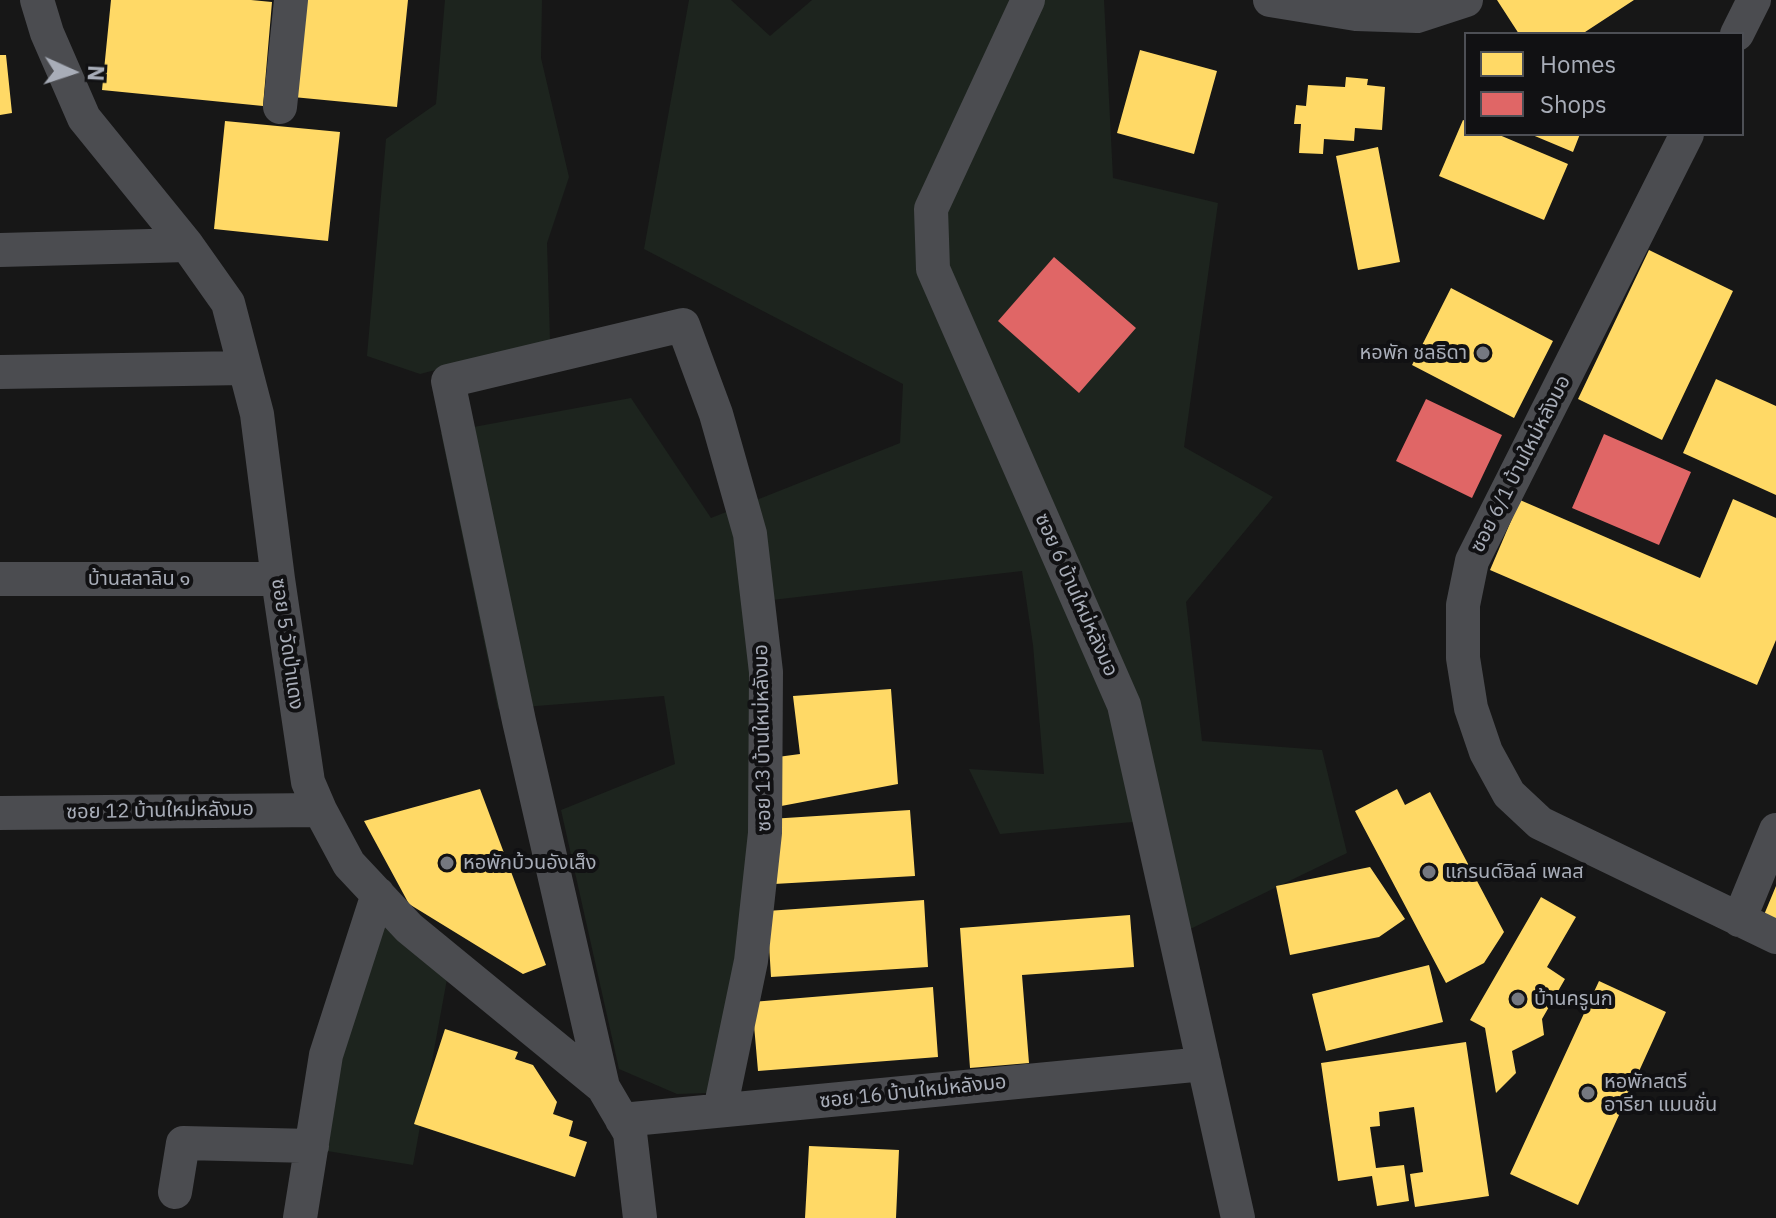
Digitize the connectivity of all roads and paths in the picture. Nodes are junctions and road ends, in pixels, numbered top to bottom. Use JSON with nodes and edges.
{"nodes":[{"id":1,"x":37,"y":0,"type":"edge"},
{"id":2,"x":291,"y":0,"type":"edge"},
{"id":3,"x":1028,"y":0,"type":"edge"},
{"id":4,"x":1270,"y":0,"type":"edge"},
{"id":5,"x":1466,"y":0,"type":"edge"},
{"id":6,"x":1754,"y":0,"type":"edge"},
{"id":7,"x":1738,"y":32,"type":"edge"},
{"id":8,"x":280,"y":107,"type":"dead end"},
{"id":9,"x":1686,"y":136,"type":"edge"},
{"id":10,"x":187,"y":245,"type":"junction"},
{"id":11,"x":0,"y":250,"type":"edge"},
{"id":12,"x":244,"y":368,"type":"junction"},
{"id":13,"x":0,"y":372,"type":"edge"},
{"id":14,"x":0,"y":579,"type":"edge"},
{"id":15,"x":278,"y":579,"type":"junction"},
{"id":16,"x":320,"y":810,"type":"junction"},
{"id":17,"x":0,"y":813,"type":"edge"},
{"id":18,"x":1776,"y":830,"type":"edge"},
{"id":19,"x":378,"y":894,"type":"junction"},
{"id":20,"x":1739,"y":920,"type":"junction"},
{"id":21,"x":1776,"y":937,"type":"edge"},
{"id":22,"x":1204,"y":1064,"type":"junction"},
{"id":23,"x":603,"y":1087,"type":"junction"},
{"id":24,"x":720,"y":1110,"type":"junction"},
{"id":25,"x":622,"y":1120,"type":"junction"},
{"id":26,"x":312,"y":1146,"type":"junction"},
{"id":27,"x":175,"y":1192,"type":"dead end"},
{"id":28,"x":300,"y":1218,"type":"edge"},
{"id":29,"x":640,"y":1218,"type":"edge"},
{"id":30,"x":1238,"y":1218,"type":"edge"}],
"edges":[{"from":1,"to":10,"type":"street","name":"ซอย 5 วัดป่าแดง"},
{"from":2,"to":8,"type":"street"},
{"from":3,"to":22,"type":"street","name":"ซอย 6 บ้านใหม่หลังมอ"},
{"from":4,"to":5,"type":"street"},
{"from":6,"to":7,"type":"street"},
{"from":9,"to":20,"type":"street","name":"ซอย 6/1 บ้านใหม่หลังมอ"},
{"from":10,"to":11,"type":"street"},
{"from":10,"to":12,"type":"street","name":"ซอย 5 วัดป่าแดง"},
{"from":12,"to":13,"type":"street"},
{"from":12,"to":15,"type":"street","name":"ซอย 5 วัดป่าแดง"},
{"from":14,"to":15,"type":"street","name":"บ้านสลาลิน ๑"},
{"from":15,"to":16,"type":"street","name":"ซอย 5 วัดป่าแดง"},
{"from":16,"to":17,"type":"street","name":"ซอย 12 บ้านใหม่หลังมอ"},
{"from":16,"to":19,"type":"street","name":"ซอย 5 วัดป่าแดง"},
{"from":18,"to":20,"type":"street"},
{"from":19,"to":23,"type":"street","name":"ซอย 5 วัดป่าแดง"},
{"from":19,"to":26,"type":"street"},
{"from":20,"to":21,"type":"street","name":"ซอย 6/1 บ้านใหม่หลังมอ"},
{"from":22,"to":24,"type":"street","name":"ซอย 16 บ้านใหม่หลังมอ"},
{"from":22,"to":30,"type":"street","name":"ซอย 6 บ้านใหม่หลังมอ"},
{"from":23,"to":24,"type":"street","name":"ซอย 13 บ้านใหม่หลังมอ"},
{"from":23,"to":25,"type":"street","name":"ซอย 5 วัดป่าแดง"},
{"from":24,"to":25,"type":"street","name":"ซอย 16 บ้านใหม่หลังมอ"},
{"from":25,"to":29,"type":"street","name":"ซอย 5 วัดป่าแดง"},
{"from":26,"to":27,"type":"street"},
{"from":26,"to":28,"type":"street"}]}
